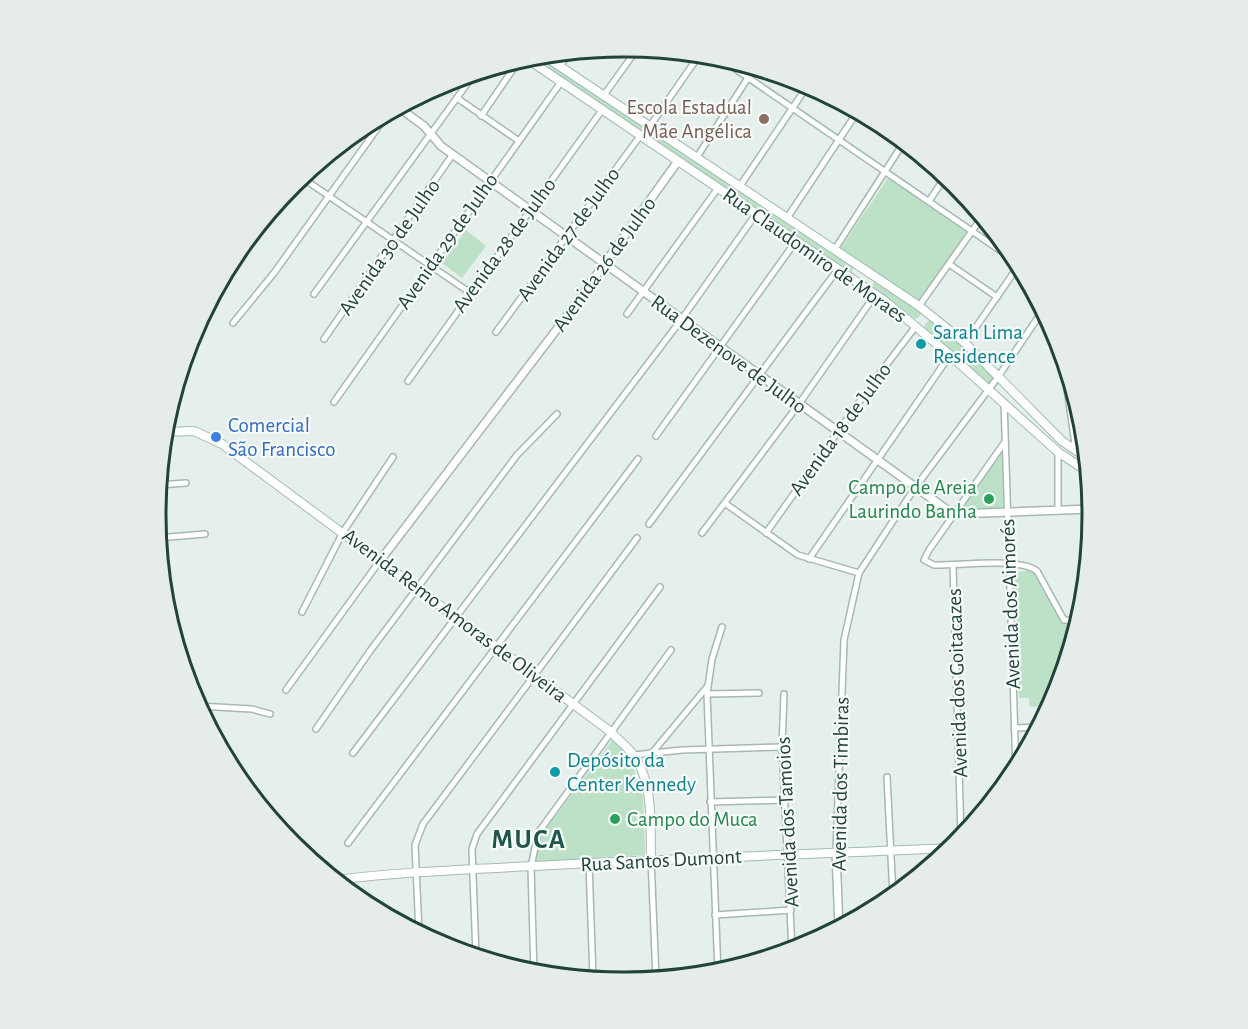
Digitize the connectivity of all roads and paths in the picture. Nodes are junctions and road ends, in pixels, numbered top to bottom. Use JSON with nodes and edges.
{"nodes":[{"id":1,"x":631,"y":57,"type":"edge"},
{"id":2,"x":564,"y":61,"type":"edge"},
{"id":3,"x":555,"y":63,"type":"edge"},
{"id":4,"x":694,"y":63,"type":"edge"},
{"id":5,"x":540,"y":65,"type":"edge"},
{"id":6,"x":560,"y":66,"type":"junction"},
{"id":7,"x":511,"y":72,"type":"edge"},
{"id":8,"x":740,"y":72,"type":"edge"},
{"id":9,"x":750,"y":75,"type":"edge"},
{"id":10,"x":748,"y":78,"type":"junction"},
{"id":11,"x":561,"y":82,"type":"junction"},
{"id":12,"x":466,"y":85,"type":"edge"},
{"id":13,"x":802,"y":93,"type":"edge"},
{"id":14,"x":604,"y":95,"type":"junction"},
{"id":15,"x":457,"y":98,"type":"junction"},
{"id":16,"x":792,"y":108,"type":"junction"},
{"id":17,"x":602,"y":110,"type":"junction"},
{"id":18,"x":406,"y":113,"type":"edge"},
{"id":19,"x":481,"y":116,"type":"junction"},
{"id":20,"x":853,"y":118,"type":"edge"},
{"id":21,"x":650,"y":126,"type":"junction"},
{"id":22,"x":376,"y":130,"type":"edge"},
{"id":23,"x":430,"y":134,"type":"junction"},
{"id":24,"x":640,"y":136,"type":"junction"},
{"id":25,"x":840,"y":139,"type":"junction"},
{"id":26,"x":519,"y":141,"type":"junction"},
{"id":27,"x":899,"y":149,"type":"edge"},
{"id":28,"x":453,"y":154,"type":"junction"},
{"id":29,"x":697,"y":157,"type":"junction"},
{"id":30,"x":678,"y":161,"type":"junction"},
{"id":31,"x":885,"y":172,"type":"junction"},
{"id":32,"x":489,"y":180,"type":"junction"},
{"id":33,"x":309,"y":183,"type":"edge"},
{"id":34,"x":940,"y":184,"type":"edge"},
{"id":35,"x":740,"y":186,"type":"junction"},
{"id":36,"x":718,"y":188,"type":"junction"},
{"id":37,"x":328,"y":196,"type":"junction"},
{"id":38,"x":929,"y":201,"type":"junction"},
{"id":39,"x":529,"y":209,"type":"junction"},
{"id":40,"x":756,"y":214,"type":"junction"},
{"id":41,"x":787,"y":218,"type":"junction"},
{"id":42,"x":366,"y":222,"type":"junction"},
{"id":43,"x":977,"y":224,"type":"edge"},
{"id":44,"x":972,"y":231,"type":"junction"},
{"id":45,"x":567,"y":236,"type":"junction"},
{"id":46,"x":393,"y":240,"type":"junction"},
{"id":47,"x":796,"y":241,"type":"junction"},
{"id":48,"x":995,"y":248,"type":"edge"},
{"id":49,"x":835,"y":249,"type":"junction"},
{"id":50,"x":605,"y":264,"type":"junction"},
{"id":51,"x":949,"y":264,"type":"junction"},
{"id":52,"x":430,"y":266,"type":"junction"},
{"id":53,"x":860,"y":266,"type":"junction"},
{"id":54,"x":838,"y":269,"type":"junction"},
{"id":55,"x":1012,"y":273,"type":"edge"},
{"id":56,"x":875,"y":276,"type":"junction"},
{"id":57,"x":853,"y":279,"type":"junction"},
{"id":58,"x":867,"y":289,"type":"junction"},
{"id":59,"x":469,"y":292,"type":"junction"},
{"id":60,"x":643,"y":292,"type":"junction"},
{"id":61,"x":314,"y":294,"type":"dead end"},
{"id":62,"x":875,"y":295,"type":"junction"},
{"id":63,"x":997,"y":297,"type":"junction"},
{"id":64,"x":919,"y":306,"type":"junction"},
{"id":65,"x":627,"y":314,"type":"dead end"},
{"id":66,"x":1037,"y":319,"type":"edge"},
{"id":67,"x":681,"y":320,"type":"junction"},
{"id":68,"x":233,"y":323,"type":"dead end"},
{"id":69,"x":916,"y":326,"type":"junction"},
{"id":70,"x":496,"y":332,"type":"dead end"},
{"id":71,"x":324,"y":339,"type":"dead end"},
{"id":72,"x":965,"y":344,"type":"junction"},
{"id":73,"x":720,"y":348,"type":"junction"},
{"id":74,"x":950,"y":355,"type":"junction"},
{"id":75,"x":759,"y":376,"type":"junction"},
{"id":76,"x":998,"y":377,"type":"junction"},
{"id":77,"x":408,"y":381,"type":"dead end"},
{"id":78,"x":987,"y":388,"type":"junction"},
{"id":79,"x":334,"y":402,"type":"dead end"},
{"id":80,"x":1004,"y":402,"type":"junction"},
{"id":81,"x":799,"y":404,"type":"junction"},
{"id":82,"x":557,"y":414,"type":"dead end"},
{"id":83,"x":174,"y":431,"type":"edge"},
{"id":84,"x":837,"y":432,"type":"junction"},
{"id":85,"x":656,"y":436,"type":"dead end"},
{"id":86,"x":1075,"y":437,"type":"edge"},
{"id":87,"x":1005,"y":442,"type":"junction"},
{"id":88,"x":1076,"y":451,"type":"joint"},
{"id":89,"x":1058,"y":452,"type":"junction"},
{"id":90,"x":393,"y":458,"type":"dead end"},
{"id":91,"x":638,"y":459,"type":"dead end"},
{"id":92,"x":877,"y":461,"type":"junction"},
{"id":93,"x":1079,"y":466,"type":"edge"},
{"id":94,"x":186,"y":483,"type":"dead end"},
{"id":95,"x":167,"y":484,"type":"edge"},
{"id":96,"x":914,"y":489,"type":"junction"},
{"id":97,"x":726,"y":504,"type":"junction"},
{"id":98,"x":1082,"y":509,"type":"edge"},
{"id":99,"x":1058,"y":510,"type":"junction"},
{"id":100,"x":1007,"y":513,"type":"junction"},
{"id":101,"x":953,"y":514,"type":"junction"},
{"id":102,"x":649,"y":524,"type":"dead end"},
{"id":103,"x":343,"y":532,"type":"junction"},
{"id":104,"x":702,"y":533,"type":"dead end"},
{"id":105,"x":766,"y":533,"type":"junction"},
{"id":106,"x":205,"y":534,"type":"dead end"},
{"id":107,"x":167,"y":537,"type":"edge"},
{"id":108,"x":638,"y":538,"type":"dead end"},
{"id":109,"x":809,"y":560,"type":"junction"},
{"id":110,"x":379,"y":562,"type":"junction"},
{"id":111,"x":1009,"y":564,"type":"junction"},
{"id":112,"x":953,"y":566,"type":"junction"},
{"id":113,"x":859,"y":573,"type":"junction"},
{"id":114,"x":660,"y":587,"type":"dead end"},
{"id":115,"x":417,"y":588,"type":"junction"},
{"id":116,"x":302,"y":612,"type":"dead end"},
{"id":117,"x":456,"y":615,"type":"junction"},
{"id":118,"x":1069,"y":621,"type":"edge"},
{"id":119,"x":722,"y":627,"type":"dead end"},
{"id":120,"x":496,"y":645,"type":"junction"},
{"id":121,"x":671,"y":650,"type":"dead end"},
{"id":122,"x":534,"y":675,"type":"junction"},
{"id":123,"x":708,"y":686,"type":"junction"},
{"id":124,"x":286,"y":690,"type":"dead end"},
{"id":125,"x":759,"y":693,"type":"dead end"},
{"id":126,"x":707,"y":694,"type":"junction"},
{"id":127,"x":784,"y":694,"type":"dead end"},
{"id":128,"x":573,"y":703,"type":"junction"},
{"id":129,"x":209,"y":707,"type":"edge"},
{"id":130,"x":270,"y":714,"type":"dead end"},
{"id":131,"x":1028,"y":727,"type":"edge"},
{"id":132,"x":1014,"y":728,"type":"junction"},
{"id":133,"x":316,"y":729,"type":"dead end"},
{"id":134,"x":611,"y":732,"type":"junction"},
{"id":135,"x":782,"y":747,"type":"junction"},
{"id":136,"x":708,"y":749,"type":"junction"},
{"id":137,"x":1016,"y":750,"type":"edge"},
{"id":138,"x":353,"y":753,"type":"dead end"},
{"id":139,"x":652,"y":753,"type":"junction"},
{"id":140,"x":634,"y":755,"type":"junction"},
{"id":141,"x":888,"y":777,"type":"dead end"},
{"id":142,"x":786,"y":800,"type":"junction"},
{"id":143,"x":710,"y":802,"type":"junction"},
{"id":144,"x":962,"y":823,"type":"edge"},
{"id":145,"x":348,"y":843,"type":"dead end"},
{"id":146,"x":936,"y":849,"type":"edge"},
{"id":147,"x":890,"y":851,"type":"junction"},
{"id":148,"x":836,"y":852,"type":"junction"},
{"id":149,"x":789,"y":853,"type":"junction"},
{"id":150,"x":651,"y":858,"type":"junction"},
{"id":151,"x":711,"y":859,"type":"junction"},
{"id":152,"x":589,"y":863,"type":"junction"},
{"id":153,"x":531,"y":867,"type":"junction"},
{"id":154,"x":472,"y":869,"type":"junction"},
{"id":155,"x":417,"y":871,"type":"junction"},
{"id":156,"x":347,"y":879,"type":"edge"},
{"id":157,"x":892,"y":885,"type":"edge"},
{"id":158,"x":791,"y":910,"type":"junction"},
{"id":159,"x":715,"y":915,"type":"junction"},
{"id":160,"x":839,"y":918,"type":"edge"},
{"id":161,"x":419,"y":923,"type":"edge"},
{"id":162,"x":792,"y":940,"type":"edge"},
{"id":163,"x":476,"y":947,"type":"edge"},
{"id":164,"x":718,"y":962,"type":"edge"},
{"id":165,"x":534,"y":963,"type":"edge"},
{"id":166,"x":593,"y":971,"type":"edge"},
{"id":167,"x":656,"y":971,"type":"edge"}],
"edges":[{"from":1,"to":14,"type":"street"},
{"from":2,"to":6,"type":"street"},
{"from":3,"to":6,"type":"main road","name":"Rua Claudomiro de Moraes"},
{"from":4,"to":21,"type":"street"},
{"from":5,"to":11,"type":"main road","name":"Rua Claudomiro de Moraes"},
{"from":6,"to":14,"type":"main road","name":"Rua Claudomiro de Moraes"},
{"from":7,"to":19,"type":"street"},
{"from":8,"to":10,"type":"street"},
{"from":9,"to":10,"type":"street"},
{"from":10,"to":16,"type":"street"},
{"from":10,"to":29,"type":"street"},
{"from":11,"to":17,"type":"main road","name":"Rua Claudomiro de Moraes"},
{"from":11,"to":26,"type":"street","name":"Avenida 29 de Julho"},
{"from":12,"to":15,"type":"street"},
{"from":13,"to":16,"type":"street"},
{"from":14,"to":21,"type":"main road","name":"Rua Claudomiro de Moraes"},
{"from":15,"to":19,"type":"street"},
{"from":15,"to":23,"type":"street"},
{"from":16,"to":25,"type":"street"},
{"from":16,"to":35,"type":"street"},
{"from":17,"to":24,"type":"main road","name":"Rua Claudomiro de Moraes"},
{"from":17,"to":39,"type":"street","name":"Avenida 28 de Julho"},
{"from":18,"to":23,"type":"street","name":"Rua Dezenove de Julho"},
{"from":19,"to":26,"type":"street"},
{"from":20,"to":25,"type":"street"},
{"from":21,"to":29,"type":"main road","name":"Rua Claudomiro de Moraes"},
{"from":22,"to":37,"type":"street"},
{"from":23,"to":28,"type":"street","name":"Rua Dezenove de Julho"},
{"from":23,"to":42,"type":"street"},
{"from":24,"to":30,"type":"main road","name":"Rua Claudomiro de Moraes"},
{"from":24,"to":45,"type":"street","name":"Avenida 27 de Julho"},
{"from":25,"to":31,"type":"street"},
{"from":25,"to":41,"type":"street"},
{"from":26,"to":32,"type":"street","name":"Avenida 29 de Julho"},
{"from":27,"to":31,"type":"street"},
{"from":28,"to":32,"type":"street","name":"Rua Dezenove de Julho"},
{"from":28,"to":46,"type":"street","name":"Avenida 30 de Julho"},
{"from":29,"to":35,"type":"main road","name":"Rua Claudomiro de Moraes"},
{"from":30,"to":36,"type":"main road","name":"Rua Claudomiro de Moraes"},
{"from":30,"to":50,"type":"street","name":"Avenida 26 de Julho"},
{"from":31,"to":38,"type":"street"},
{"from":31,"to":49,"type":"street"},
{"from":32,"to":39,"type":"street","name":"Rua Dezenove de Julho"},
{"from":32,"to":52,"type":"street","name":"Avenida 29 de Julho"},
{"from":33,"to":37,"type":"street"},
{"from":34,"to":38,"type":"street"},
{"from":35,"to":41,"type":"main road","name":"Rua Claudomiro de Moraes"},
{"from":36,"to":40,"type":"main road","name":"Rua Claudomiro de Moraes"},
{"from":36,"to":60,"type":"street"},
{"from":37,"to":42,"type":"street"},
{"from":37,"to":68,"type":"street"},
{"from":38,"to":44,"type":"street"},
{"from":39,"to":45,"type":"street","name":"Rua Dezenove de Julho"},
{"from":39,"to":59,"type":"street","name":"Avenida 28 de Julho"},
{"from":40,"to":47,"type":"main road","name":"Rua Claudomiro de Moraes"},
{"from":40,"to":67,"type":"street"},
{"from":41,"to":49,"type":"main road","name":"Rua Claudomiro de Moraes"},
{"from":42,"to":46,"type":"street"},
{"from":42,"to":61,"type":"street"},
{"from":43,"to":44,"type":"street"},
{"from":44,"to":48,"type":"street"},
{"from":44,"to":51,"type":"street"},
{"from":45,"to":50,"type":"street","name":"Rua Dezenove de Julho"},
{"from":45,"to":70,"type":"street","name":"Avenida 27 de Julho"},
{"from":46,"to":52,"type":"street"},
{"from":46,"to":71,"type":"street","name":"Avenida 30 de Julho"},
{"from":47,"to":54,"type":"main road","name":"Rua Claudomiro de Moraes"},
{"from":47,"to":73,"type":"street"},
{"from":49,"to":53,"type":"main road","name":"Rua Claudomiro de Moraes"},
{"from":50,"to":60,"type":"street","name":"Rua Dezenove de Julho"},
{"from":50,"to":110,"type":"street","name":"Avenida 26 de Julho"},
{"from":51,"to":63,"type":"street"},
{"from":51,"to":64,"type":"street"},
{"from":52,"to":59,"type":"street"},
{"from":52,"to":79,"type":"street","name":"Avenida 29 de Julho"},
{"from":53,"to":56,"type":"main road","name":"Rua Claudomiro de Moraes"},
{"from":53,"to":57,"type":"main road"},
{"from":54,"to":57,"type":"main road","name":"Rua Claudomiro de Moraes"},
{"from":54,"to":75,"type":"street"},
{"from":55,"to":63,"type":"street"},
{"from":56,"to":58,"type":"main road"},
{"from":56,"to":64,"type":"main road","name":"Rua Claudomiro de Moraes"},
{"from":57,"to":58,"type":"main road","name":"Rua Claudomiro de Moraes"},
{"from":58,"to":62,"type":"main road","name":"Rua Claudomiro de Moraes"},
{"from":59,"to":77,"type":"street","name":"Avenida 28 de Julho"},
{"from":60,"to":65,"type":"street"},
{"from":60,"to":67,"type":"street","name":"Rua Dezenove de Julho"},
{"from":62,"to":69,"type":"main road","name":"Rua Claudomiro de Moraes"},
{"from":62,"to":81,"type":"street"},
{"from":63,"to":72,"type":"street"},
{"from":64,"to":72,"type":"main road","name":"Rua Claudomiro de Moraes"},
{"from":66,"to":76,"type":"street"},
{"from":67,"to":73,"type":"street","name":"Rua Dezenove de Julho"},
{"from":67,"to":117,"type":"street"},
{"from":69,"to":74,"type":"main road","name":"Rua Claudomiro de Moraes"},
{"from":69,"to":84,"type":"street","name":"Avenida 18 de Julho"},
{"from":72,"to":76,"type":"main road","name":"Rua Claudomiro de Moraes"},
{"from":73,"to":75,"type":"street","name":"Rua Dezenove de Julho"},
{"from":73,"to":85,"type":"street"},
{"from":74,"to":78,"type":"main road","name":"Rua Claudomiro de Moraes"},
{"from":74,"to":92,"type":"street"},
{"from":75,"to":81,"type":"street","name":"Rua Dezenove de Julho"},
{"from":75,"to":102,"type":"street"},
{"from":76,"to":78,"type":"street"},
{"from":76,"to":88,"type":"main road","name":"Rua Claudomiro de Moraes"},
{"from":78,"to":80,"type":"main road","name":"Rua Claudomiro de Moraes"},
{"from":78,"to":96,"type":"street"},
{"from":80,"to":87,"type":"street","name":"Avenida dos Aimorés"},
{"from":80,"to":89,"type":"main road","name":"Rua Claudomiro de Moraes"},
{"from":81,"to":84,"type":"street","name":"Rua Dezenove de Julho"},
{"from":81,"to":97,"type":"street"},
{"from":82,"to":115,"type":"street"},
{"from":83,"to":103,"type":"main road","name":"Avenida Remo Amoras de Oliveira"},
{"from":84,"to":92,"type":"street","name":"Rua Dezenove de Julho"},
{"from":84,"to":105,"type":"street","name":"Avenida 18 de Julho"},
{"from":86,"to":88,"type":"street"},
{"from":87,"to":100,"type":"street","name":"Avenida dos Aimorés"},
{"from":87,"to":101,"type":"street"},
{"from":89,"to":93,"type":"main road","name":"Rua Claudomiro de Moraes"},
{"from":89,"to":99,"type":"street"},
{"from":90,"to":103,"type":"street"},
{"from":91,"to":120,"type":"street"},
{"from":92,"to":96,"type":"street","name":"Rua Dezenove de Julho"},
{"from":92,"to":109,"type":"street"},
{"from":94,"to":95,"type":"street"},
{"from":96,"to":101,"type":"street","name":"Rua Dezenove de Julho"},
{"from":96,"to":113,"type":"street"},
{"from":97,"to":104,"type":"street"},
{"from":97,"to":105,"type":"street"},
{"from":98,"to":99,"type":"street"},
{"from":99,"to":100,"type":"street"},
{"from":100,"to":101,"type":"street"},
{"from":100,"to":111,"type":"street","name":"Avenida dos Aimorés"},
{"from":101,"to":112,"type":"street"},
{"from":103,"to":110,"type":"main road","name":"Avenida Remo Amoras de Oliveira"},
{"from":103,"to":116,"type":"street"},
{"from":105,"to":109,"type":"street"},
{"from":106,"to":107,"type":"street"},
{"from":108,"to":122,"type":"street"},
{"from":109,"to":113,"type":"street"},
{"from":110,"to":115,"type":"main road","name":"Avenida Remo Amoras de Oliveira"},
{"from":110,"to":124,"type":"street"},
{"from":111,"to":112,"type":"street"},
{"from":111,"to":118,"type":"street"},
{"from":111,"to":132,"type":"street","name":"Avenida dos Aimorés"},
{"from":112,"to":144,"type":"street","name":"Avenida dos Goitacazes"},
{"from":113,"to":148,"type":"street","name":"Avenida dos Timbiras"},
{"from":114,"to":128,"type":"street"},
{"from":115,"to":117,"type":"main road","name":"Avenida Remo Amoras de Oliveira"},
{"from":115,"to":133,"type":"street"},
{"from":117,"to":120,"type":"main road","name":"Avenida Remo Amoras de Oliveira"},
{"from":117,"to":138,"type":"street"},
{"from":119,"to":123,"type":"street"},
{"from":120,"to":122,"type":"main road","name":"Avenida Remo Amoras de Oliveira"},
{"from":120,"to":145,"type":"street"},
{"from":121,"to":134,"type":"street"},
{"from":122,"to":128,"type":"main road","name":"Avenida Remo Amoras de Oliveira"},
{"from":122,"to":155,"type":"street"},
{"from":123,"to":126,"type":"street"},
{"from":123,"to":139,"type":"street"},
{"from":125,"to":126,"type":"street"},
{"from":126,"to":136,"type":"street"},
{"from":127,"to":135,"type":"street","name":"Avenida dos Tamoios"},
{"from":128,"to":134,"type":"main road","name":"Avenida Remo Amoras de Oliveira"},
{"from":128,"to":154,"type":"street"},
{"from":129,"to":130,"type":"street"},
{"from":131,"to":132,"type":"street"},
{"from":132,"to":137,"type":"street","name":"Avenida dos Aimorés"},
{"from":134,"to":140,"type":"main road","name":"Avenida Remo Amoras de Oliveira"},
{"from":134,"to":153,"type":"street"},
{"from":135,"to":136,"type":"street"},
{"from":135,"to":142,"type":"street","name":"Avenida dos Tamoios"},
{"from":136,"to":139,"type":"street"},
{"from":136,"to":143,"type":"street"},
{"from":139,"to":140,"type":"street"},
{"from":140,"to":150,"type":"main road","name":"Avenida Remo Amoras de Oliveira"},
{"from":141,"to":147,"type":"street"},
{"from":142,"to":143,"type":"street"},
{"from":142,"to":149,"type":"street","name":"Avenida dos Tamoios"},
{"from":143,"to":151,"type":"street"},
{"from":146,"to":147,"type":"main road","name":"Rua Santos Dumont"},
{"from":147,"to":148,"type":"main road","name":"Rua Santos Dumont"},
{"from":147,"to":157,"type":"street"},
{"from":148,"to":149,"type":"main road","name":"Rua Santos Dumont"},
{"from":148,"to":160,"type":"street","name":"Avenida dos Timbiras"},
{"from":149,"to":151,"type":"main road","name":"Rua Santos Dumont"},
{"from":149,"to":158,"type":"street","name":"Avenida dos Tamoios"},
{"from":150,"to":151,"type":"main road","name":"Rua Santos Dumont"},
{"from":150,"to":152,"type":"main road","name":"Rua Santos Dumont"},
{"from":150,"to":167,"type":"street"},
{"from":151,"to":159,"type":"street"},
{"from":152,"to":153,"type":"main road","name":"Rua Santos Dumont"},
{"from":152,"to":166,"type":"street"},
{"from":153,"to":154,"type":"main road","name":"Rua Santos Dumont"},
{"from":153,"to":165,"type":"street"},
{"from":154,"to":155,"type":"main road","name":"Rua Santos Dumont"},
{"from":154,"to":163,"type":"street"},
{"from":155,"to":156,"type":"main road","name":"Rua Santos Dumont"},
{"from":155,"to":161,"type":"street"},
{"from":158,"to":159,"type":"street"},
{"from":158,"to":162,"type":"street","name":"Avenida dos Tamoios"},
{"from":159,"to":164,"type":"street"}]}
